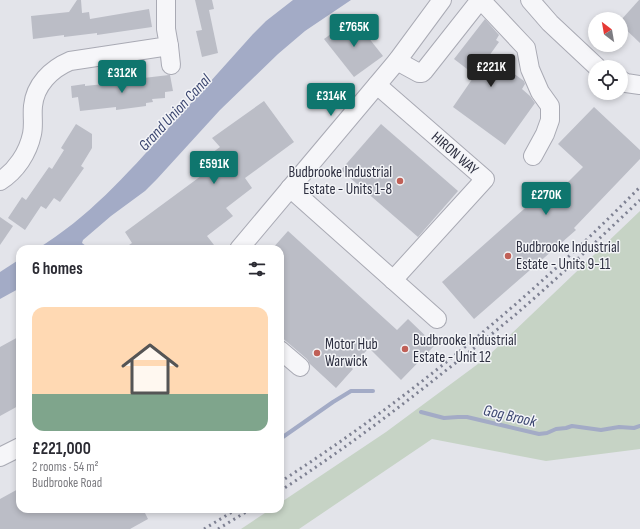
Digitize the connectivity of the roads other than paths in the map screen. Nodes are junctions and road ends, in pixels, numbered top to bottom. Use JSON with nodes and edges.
{"nodes":[{"id":1,"x":166,"y":0,"type":"edge"},
{"id":2,"x":442,"y":0,"type":"edge"},
{"id":3,"x":481,"y":0,"type":"edge"},
{"id":4,"x":530,"y":0,"type":"edge"},
{"id":5,"x":168,"y":46,"type":"junction"},
{"id":6,"x":590,"y":60,"type":"edge"},
{"id":7,"x":397,"y":61,"type":"junction"},
{"id":8,"x":172,"y":65,"type":"dead end"},
{"id":9,"x":628,"y":83,"type":"edge"},
{"id":10,"x":377,"y":85,"type":"junction"},
{"id":11,"x":640,"y":85,"type":"edge"},
{"id":12,"x":533,"y":156,"type":"dead end"},
{"id":13,"x":0,"y":181,"type":"edge"},
{"id":14,"x":290,"y":188,"type":"junction"},
{"id":15,"x":242,"y":245,"type":"edge"},
{"id":16,"x":393,"y":280,"type":"junction"},
{"id":17,"x":437,"y":319,"type":"dead end"},
{"id":18,"x":284,"y":353,"type":"edge"},
{"id":19,"x":300,"y":367,"type":"dead end"},
{"id":20,"x":16,"y":449,"type":"edge"},
{"id":21,"x":0,"y":457,"type":"edge"}],
"edges":[{"from":1,"to":5,"type":"street"},
{"from":2,"to":7,"type":"street"},
{"from":3,"to":7,"type":"street"},
{"from":3,"to":12,"type":"street"},
{"from":4,"to":6,"type":"street"},
{"from":5,"to":8,"type":"street"},
{"from":5,"to":13,"type":"street"},
{"from":7,"to":10,"type":"street"},
{"from":9,"to":11,"type":"street"},
{"from":10,"to":14,"type":"street"},
{"from":10,"to":16,"type":"street","name":"HIRON WAY"},
{"from":14,"to":15,"type":"street"},
{"from":14,"to":16,"type":"street"},
{"from":16,"to":17,"type":"street"},
{"from":18,"to":19,"type":"street"},
{"from":20,"to":21,"type":"street"}]}
